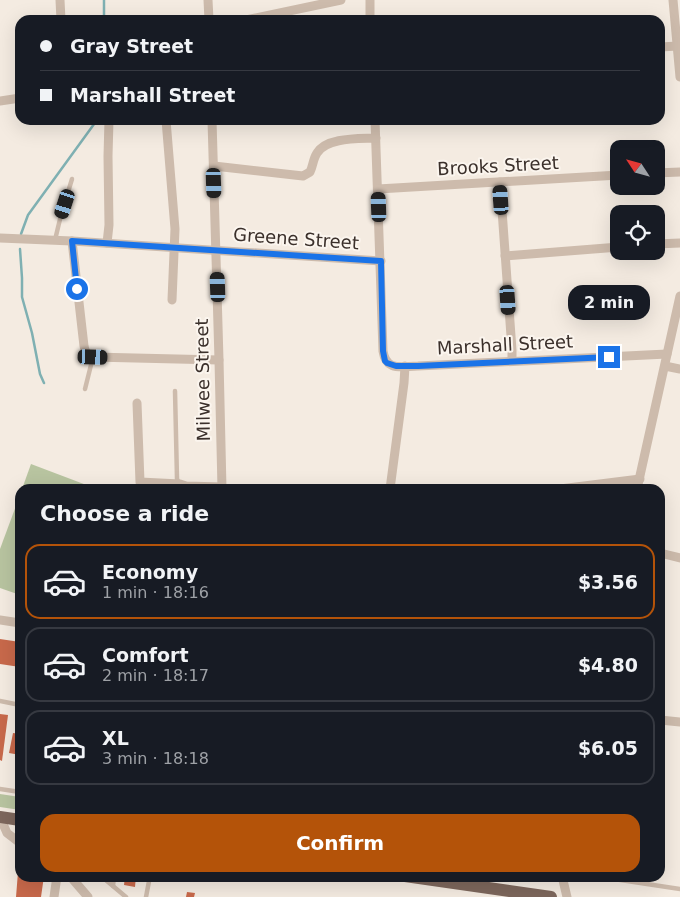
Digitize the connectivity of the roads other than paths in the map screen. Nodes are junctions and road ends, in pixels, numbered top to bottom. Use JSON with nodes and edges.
{"nodes":[{"id":1,"x":60,"y":0,"type":"edge"},
{"id":2,"x":208,"y":0,"type":"edge"},
{"id":3,"x":341,"y":0,"type":"edge"},
{"id":4,"x":370,"y":0,"type":"edge"},
{"id":5,"x":673,"y":0,"type":"edge"},
{"id":6,"x":61,"y":15,"type":"edge"},
{"id":7,"x":209,"y":15,"type":"edge"},
{"id":8,"x":270,"y":15,"type":"edge"},
{"id":9,"x":370,"y":15,"type":"edge"},
{"id":10,"x":678,"y":46,"type":"junction"},
{"id":11,"x":665,"y":47,"type":"edge"},
{"id":12,"x":680,"y":77,"type":"edge"},
{"id":13,"x":15,"y":99,"type":"edge"},
{"id":14,"x":0,"y":103,"type":"edge"},
{"id":15,"x":110,"y":125,"type":"edge"},
{"id":16,"x":166,"y":125,"type":"edge"},
{"id":17,"x":212,"y":125,"type":"edge"},
{"id":18,"x":375,"y":125,"type":"edge"},
{"id":19,"x":376,"y":138,"type":"junction"},
{"id":20,"x":214,"y":166,"type":"junction"},
{"id":21,"x":680,"y":172,"type":"edge"},
{"id":22,"x":665,"y":173,"type":"edge"},
{"id":23,"x":610,"y":176,"type":"edge"},
{"id":24,"x":72,"y":179,"type":"dead end"},
{"id":25,"x":500,"y":182,"type":"junction"},
{"id":26,"x":378,"y":189,"type":"junction"},
{"id":27,"x":0,"y":238,"type":"edge"},
{"id":28,"x":56,"y":240,"type":"junction"},
{"id":29,"x":72,"y":241,"type":"junction"},
{"id":30,"x":107,"y":243,"type":"junction"},
{"id":31,"x":680,"y":243,"type":"edge"},
{"id":32,"x":665,"y":244,"type":"edge"},
{"id":33,"x":174,"y":248,"type":"junction"},
{"id":34,"x":610,"y":248,"type":"edge"},
{"id":35,"x":217,"y":250,"type":"junction"},
{"id":36,"x":505,"y":256,"type":"junction"},
{"id":37,"x":381,"y":261,"type":"junction"},
{"id":38,"x":680,"y":296,"type":"edge"},
{"id":39,"x":172,"y":300,"type":"dead end"},
{"id":40,"x":667,"y":354,"type":"junction"},
{"id":41,"x":93,"y":357,"type":"junction"},
{"id":42,"x":220,"y":360,"type":"junction"},
{"id":43,"x":512,"y":361,"type":"junction"},
{"id":44,"x":405,"y":366,"type":"junction"},
{"id":45,"x":665,"y":366,"type":"junction"},
{"id":46,"x":680,"y":369,"type":"edge"},
{"id":47,"x":85,"y":389,"type":"dead end"},
{"id":48,"x":175,"y":391,"type":"dead end"},
{"id":49,"x":138,"y":403,"type":"dead end"},
{"id":50,"x":640,"y":479,"type":"junction"},
{"id":51,"x":180,"y":484,"type":"joint"},
{"id":52,"x":222,"y":484,"type":"edge"},
{"id":53,"x":391,"y":484,"type":"edge"},
{"id":54,"x":594,"y":484,"type":"edge"},
{"id":55,"x":638,"y":484,"type":"edge"},
{"id":56,"x":665,"y":554,"type":"edge"},
{"id":57,"x":680,"y":558,"type":"edge"},
{"id":58,"x":0,"y":620,"type":"edge"},
{"id":59,"x":15,"y":622,"type":"edge"},
{"id":60,"x":0,"y":701,"type":"edge"},
{"id":61,"x":15,"y":704,"type":"edge"},
{"id":62,"x":665,"y":720,"type":"edge"},
{"id":63,"x":680,"y":722,"type":"edge"},
{"id":64,"x":0,"y":789,"type":"edge"},
{"id":65,"x":15,"y":791,"type":"edge"},
{"id":66,"x":0,"y":817,"type":"edge"},
{"id":67,"x":15,"y":819,"type":"edge"},
{"id":68,"x":15,"y":839,"type":"edge"},
{"id":69,"x":56,"y":882,"type":"edge"},
{"id":70,"x":75,"y":882,"type":"edge"},
{"id":71,"x":108,"y":882,"type":"edge"},
{"id":72,"x":113,"y":882,"type":"edge"},
{"id":73,"x":149,"y":882,"type":"edge"},
{"id":74,"x":435,"y":882,"type":"edge"},
{"id":75,"x":563,"y":882,"type":"edge"},
{"id":76,"x":634,"y":882,"type":"edge"},
{"id":77,"x":113,"y":886,"type":"junction"},
{"id":78,"x":680,"y":889,"type":"edge"},
{"id":79,"x":486,"y":892,"type":"edge"},
{"id":80,"x":54,"y":897,"type":"edge"},
{"id":81,"x":88,"y":897,"type":"edge"},
{"id":82,"x":126,"y":897,"type":"edge"},
{"id":83,"x":146,"y":897,"type":"edge"},
{"id":84,"x":551,"y":897,"type":"edge"},
{"id":85,"x":567,"y":897,"type":"edge"}],
"edges":[{"from":1,"to":6,"type":"street"},
{"from":2,"to":7,"type":"street"},
{"from":3,"to":8,"type":"street"},
{"from":4,"to":9,"type":"street"},
{"from":5,"to":10,"type":"street"},
{"from":10,"to":11,"type":"street"},
{"from":10,"to":12,"type":"street"},
{"from":13,"to":14,"type":"street"},
{"from":15,"to":30,"type":"street"},
{"from":16,"to":33,"type":"street"},
{"from":17,"to":20,"type":"street","name":"Milwee Street"},
{"from":18,"to":19,"type":"street"},
{"from":19,"to":20,"type":"street"},
{"from":19,"to":26,"type":"street"},
{"from":20,"to":35,"type":"street","name":"Milwee Street"},
{"from":21,"to":22,"type":"street"},
{"from":23,"to":25,"type":"street","name":"Brooks Street"},
{"from":24,"to":28,"type":"lane"},
{"from":25,"to":26,"type":"street","name":"Brooks Street"},
{"from":25,"to":36,"type":"street"},
{"from":26,"to":37,"type":"street"},
{"from":27,"to":28,"type":"street","name":"Greene Street"},
{"from":28,"to":29,"type":"street","name":"Greene Street"},
{"from":29,"to":30,"type":"street","name":"Greene Street"},
{"from":29,"to":41,"type":"street"},
{"from":30,"to":33,"type":"street","name":"Greene Street"},
{"from":31,"to":32,"type":"street"},
{"from":33,"to":35,"type":"street","name":"Greene Street"},
{"from":33,"to":39,"type":"street"},
{"from":34,"to":36,"type":"street"},
{"from":35,"to":37,"type":"street","name":"Greene Street"},
{"from":35,"to":42,"type":"street","name":"Milwee Street"},
{"from":36,"to":43,"type":"street"},
{"from":37,"to":44,"type":"street"},
{"from":38,"to":40,"type":"street"},
{"from":40,"to":43,"type":"street","name":"Marshall Street"},
{"from":40,"to":45,"type":"street"},
{"from":41,"to":42,"type":"street"},
{"from":41,"to":47,"type":"lane"},
{"from":42,"to":52,"type":"street","name":"Milwee Street"},
{"from":43,"to":44,"type":"street","name":"Marshall Street"},
{"from":44,"to":53,"type":"street"},
{"from":45,"to":46,"type":"street"},
{"from":45,"to":50,"type":"street"},
{"from":48,"to":51,"type":"lane"},
{"from":49,"to":51,"type":"street"},
{"from":50,"to":54,"type":"street"},
{"from":50,"to":55,"type":"street"},
{"from":56,"to":57,"type":"street"},
{"from":58,"to":59,"type":"street"},
{"from":60,"to":61,"type":"lane"},
{"from":62,"to":63,"type":"street"},
{"from":64,"to":65,"type":"lane"},
{"from":66,"to":67,"type":"main road"},
{"from":66,"to":68,"type":"street"},
{"from":69,"to":80,"type":"street"},
{"from":70,"to":81,"type":"street"},
{"from":71,"to":77,"type":"lane"},
{"from":72,"to":77,"type":"lane"},
{"from":73,"to":83,"type":"lane"},
{"from":74,"to":79,"type":"main road"},
{"from":75,"to":85,"type":"street"},
{"from":76,"to":78,"type":"lane"},
{"from":77,"to":82,"type":"lane"},
{"from":79,"to":84,"type":"main road"}]}
